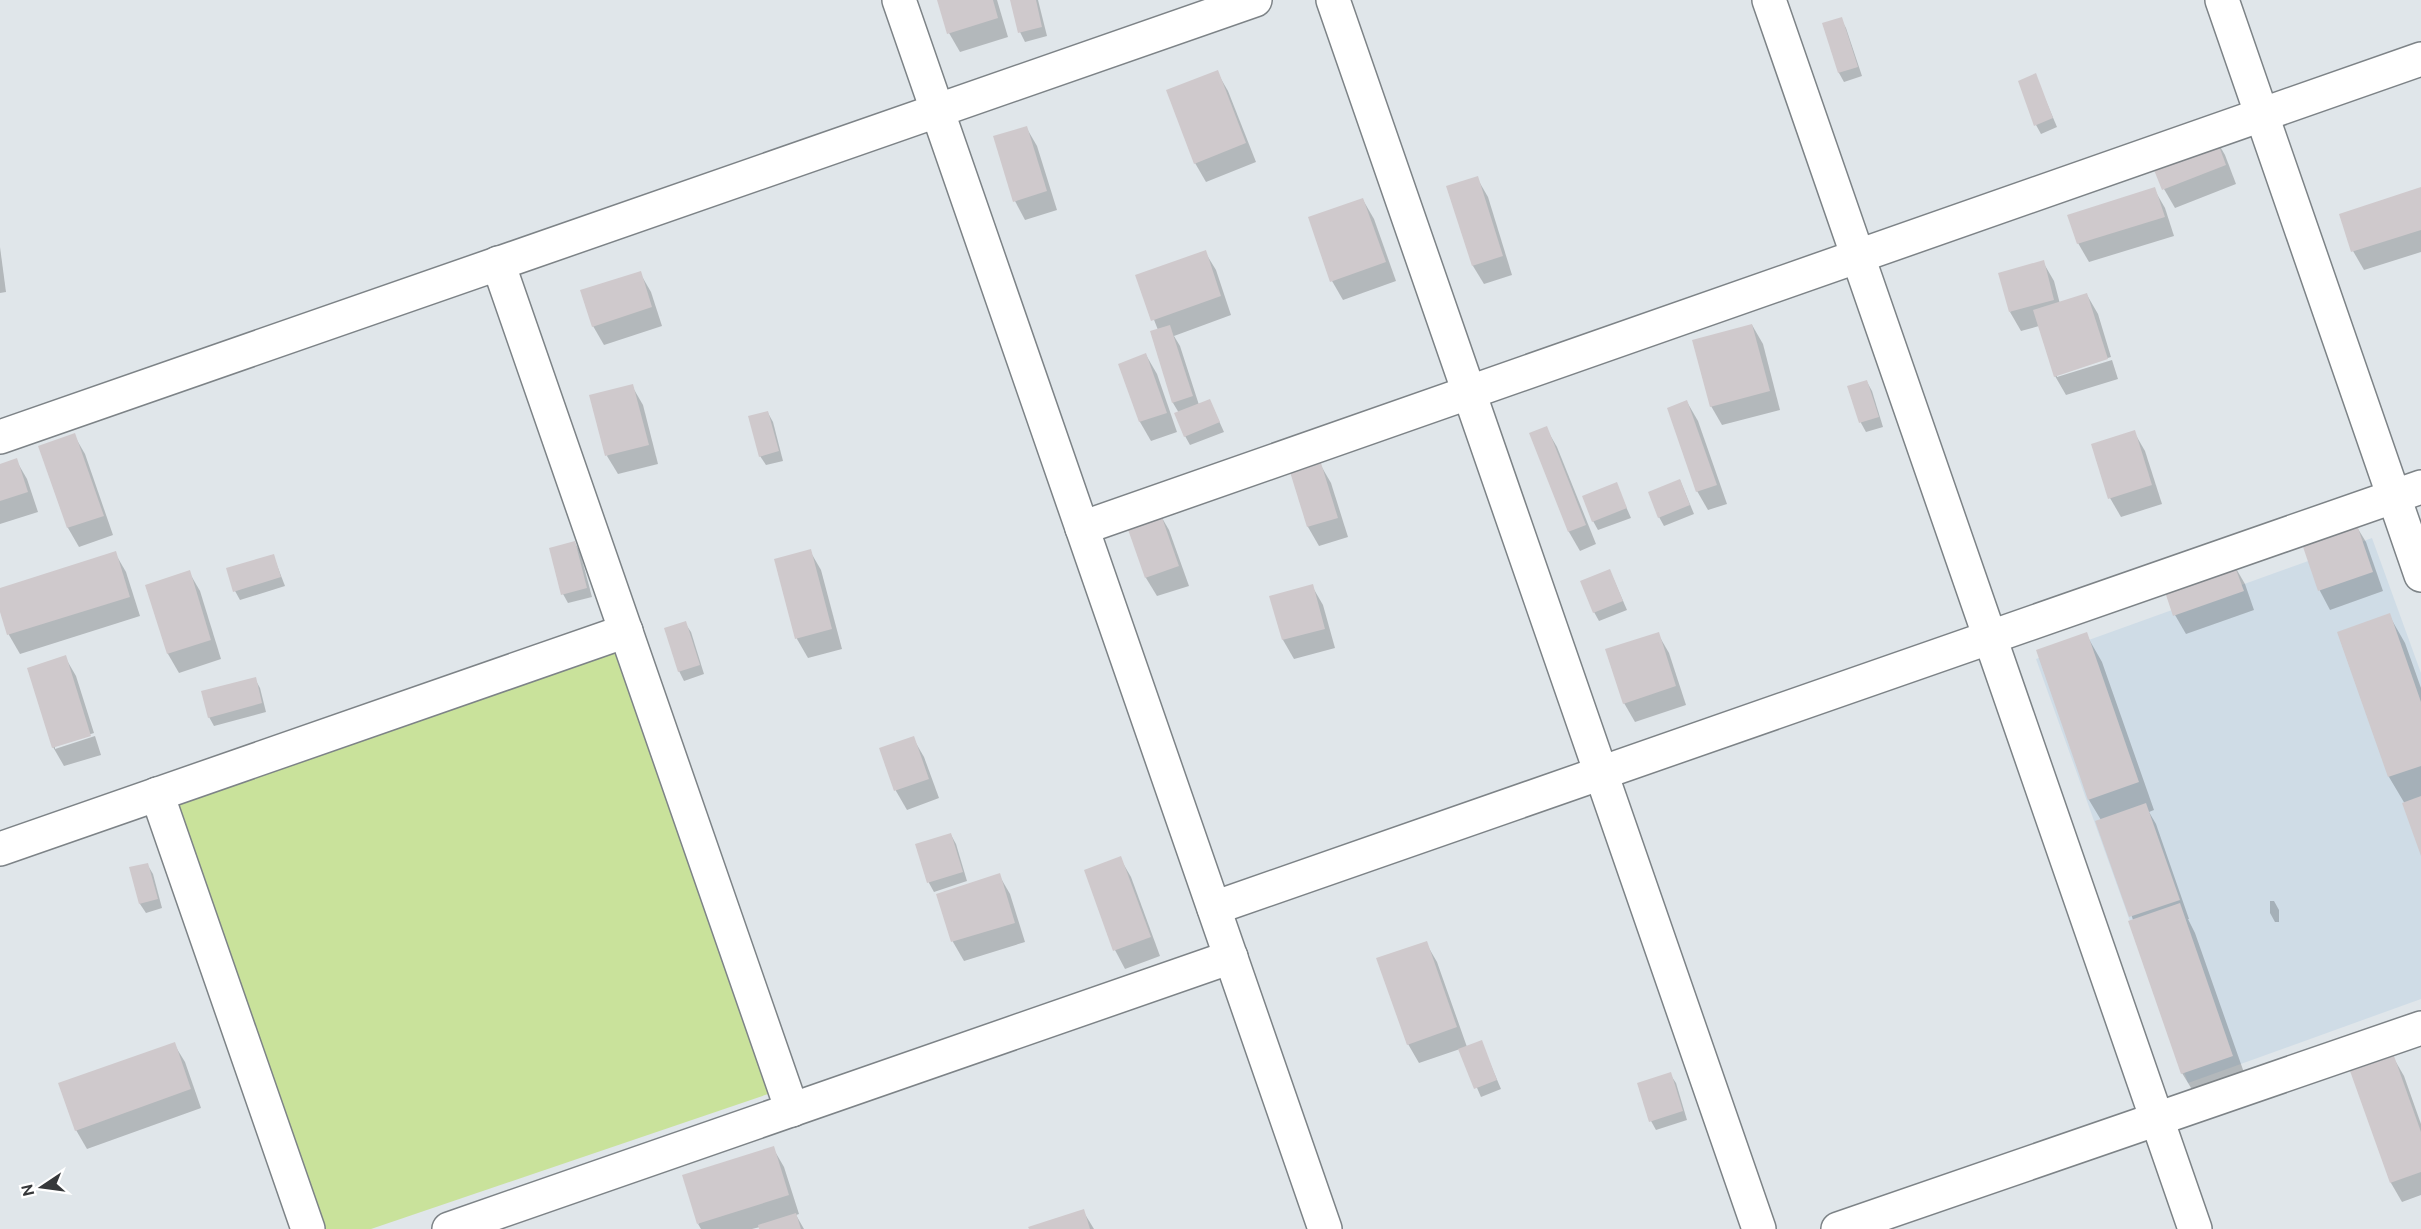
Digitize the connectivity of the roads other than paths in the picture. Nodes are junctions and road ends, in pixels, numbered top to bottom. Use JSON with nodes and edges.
{"nodes":[{"id":1,"x":899,"y":0,"type":"edge"},
{"id":2,"x":1255,"y":0,"type":"edge"},
{"id":3,"x":1333,"y":0,"type":"edge"},
{"id":4,"x":1769,"y":0,"type":"edge"},
{"id":5,"x":2222,"y":0,"type":"edge"},
{"id":6,"x":2421,"y":59,"type":"edge"},
{"id":7,"x":937,"y":111,"type":"junction"},
{"id":8,"x":2262,"y":115,"type":"junction"},
{"id":9,"x":1858,"y":256,"type":"junction"},
{"id":10,"x":498,"y":263,"type":"junction"},
{"id":11,"x":1469,"y":393,"type":"junction"},
{"id":12,"x":0,"y":437,"type":"edge"},
{"id":13,"x":2407,"y":492,"type":"edge"},
{"id":14,"x":1082,"y":528,"type":"junction"},
{"id":15,"x":2421,"y":575,"type":"edge"},
{"id":16,"x":626,"y":631,"type":"junction"},
{"id":17,"x":1990,"y":637,"type":"junction"},
{"id":18,"x":1600,"y":773,"type":"junction"},
{"id":19,"x":157,"y":794,"type":"junction"},
{"id":20,"x":0,"y":849,"type":"edge"},
{"id":21,"x":1214,"y":908,"type":"junction"},
{"id":22,"x":1231,"y":957,"type":"junction"},
{"id":23,"x":2421,"y":1028,"type":"edge"},
{"id":24,"x":792,"y":1110,"type":"junction"},
{"id":25,"x":2157,"y":1119,"type":"junction"},
{"id":26,"x":308,"y":1229,"type":"edge"},
{"id":27,"x":449,"y":1229,"type":"edge"},
{"id":28,"x":1325,"y":1229,"type":"edge"},
{"id":29,"x":1759,"y":1229,"type":"edge"},
{"id":30,"x":1838,"y":1229,"type":"edge"},
{"id":31,"x":2195,"y":1229,"type":"edge"}],
"edges":[{"from":1,"to":7,"type":"street"},
{"from":2,"to":7,"type":"street"},
{"from":3,"to":11,"type":"street"},
{"from":4,"to":9,"type":"street"},
{"from":5,"to":8,"type":"street"},
{"from":6,"to":8,"type":"street"},
{"from":7,"to":10,"type":"street"},
{"from":7,"to":14,"type":"street"},
{"from":8,"to":9,"type":"street"},
{"from":8,"to":13,"type":"street"},
{"from":9,"to":11,"type":"street"},
{"from":9,"to":17,"type":"street"},
{"from":10,"to":12,"type":"street"},
{"from":10,"to":16,"type":"street"},
{"from":11,"to":14,"type":"street"},
{"from":11,"to":18,"type":"street"},
{"from":13,"to":15,"type":"street"},
{"from":13,"to":17,"type":"street"},
{"from":14,"to":21,"type":"street"},
{"from":16,"to":19,"type":"street"},
{"from":16,"to":24,"type":"street"},
{"from":17,"to":18,"type":"street"},
{"from":17,"to":25,"type":"street"},
{"from":18,"to":21,"type":"street"},
{"from":18,"to":29,"type":"street"},
{"from":19,"to":20,"type":"street"},
{"from":19,"to":26,"type":"street"},
{"from":21,"to":22,"type":"street"},
{"from":22,"to":24,"type":"street"},
{"from":22,"to":28,"type":"street"},
{"from":23,"to":25,"type":"street"},
{"from":24,"to":27,"type":"street"},
{"from":25,"to":30,"type":"street"},
{"from":25,"to":31,"type":"street"}]}
